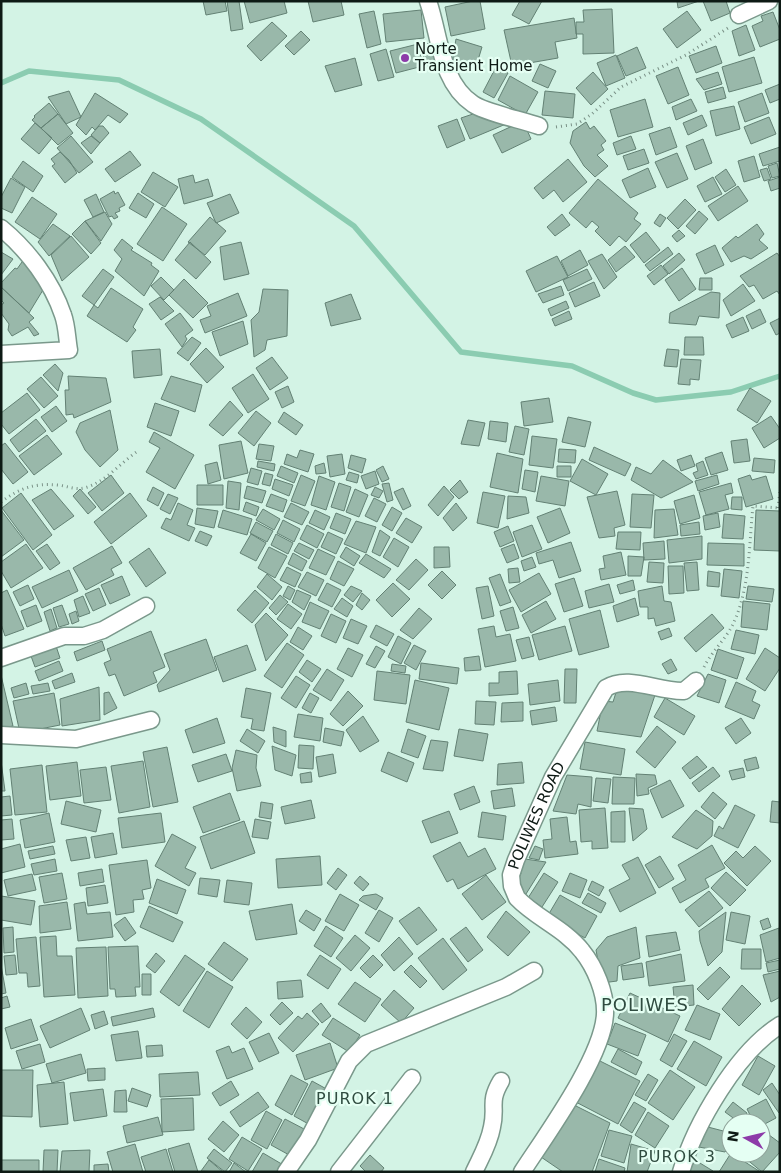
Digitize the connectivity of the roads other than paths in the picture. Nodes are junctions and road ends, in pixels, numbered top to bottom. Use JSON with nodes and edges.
{"nodes":[{"id":1,"x":428,"y":1,"type":"edge"},
{"id":2,"x":769,"y":1,"type":"edge"},
{"id":3,"x":736,"y":20,"type":"road end"},
{"id":4,"x":539,"y":126,"type":"road end"},
{"id":5,"x":1,"y":228,"type":"edge"},
{"id":6,"x":1,"y":354,"type":"edge"},
{"id":7,"x":146,"y":606,"type":"dead end"},
{"id":8,"x":1,"y":658,"type":"edge"},
{"id":9,"x":696,"y":681,"type":"road end"},
{"id":10,"x":152,"y":720,"type":"dead end"},
{"id":11,"x":1,"y":735,"type":"edge"},
{"id":12,"x":534,"y":972,"type":"dead end"},
{"id":13,"x":780,"y":1024,"type":"edge"},
{"id":14,"x":412,"y":1078,"type":"dead end"},
{"id":15,"x":501,"y":1081,"type":"dead end"},
{"id":16,"x":342,"y":1171,"type":"edge"},
{"id":17,"x":286,"y":1172,"type":"edge"},
{"id":18,"x":474,"y":1172,"type":"edge"},
{"id":19,"x":522,"y":1172,"type":"edge"},
{"id":20,"x":681,"y":1172,"type":"edge"}],
"edges":[{"from":1,"to":4,"type":"street"},
{"from":2,"to":3,"type":"street"},
{"from":5,"to":6,"type":"street"},
{"from":7,"to":8,"type":"street"},
{"from":9,"to":19,"type":"street","name":"POLIWES ROAD"},
{"from":10,"to":11,"type":"street"},
{"from":12,"to":17,"type":"street"},
{"from":13,"to":20,"type":"street"},
{"from":14,"to":16,"type":"street"},
{"from":15,"to":18,"type":"street"}]}
